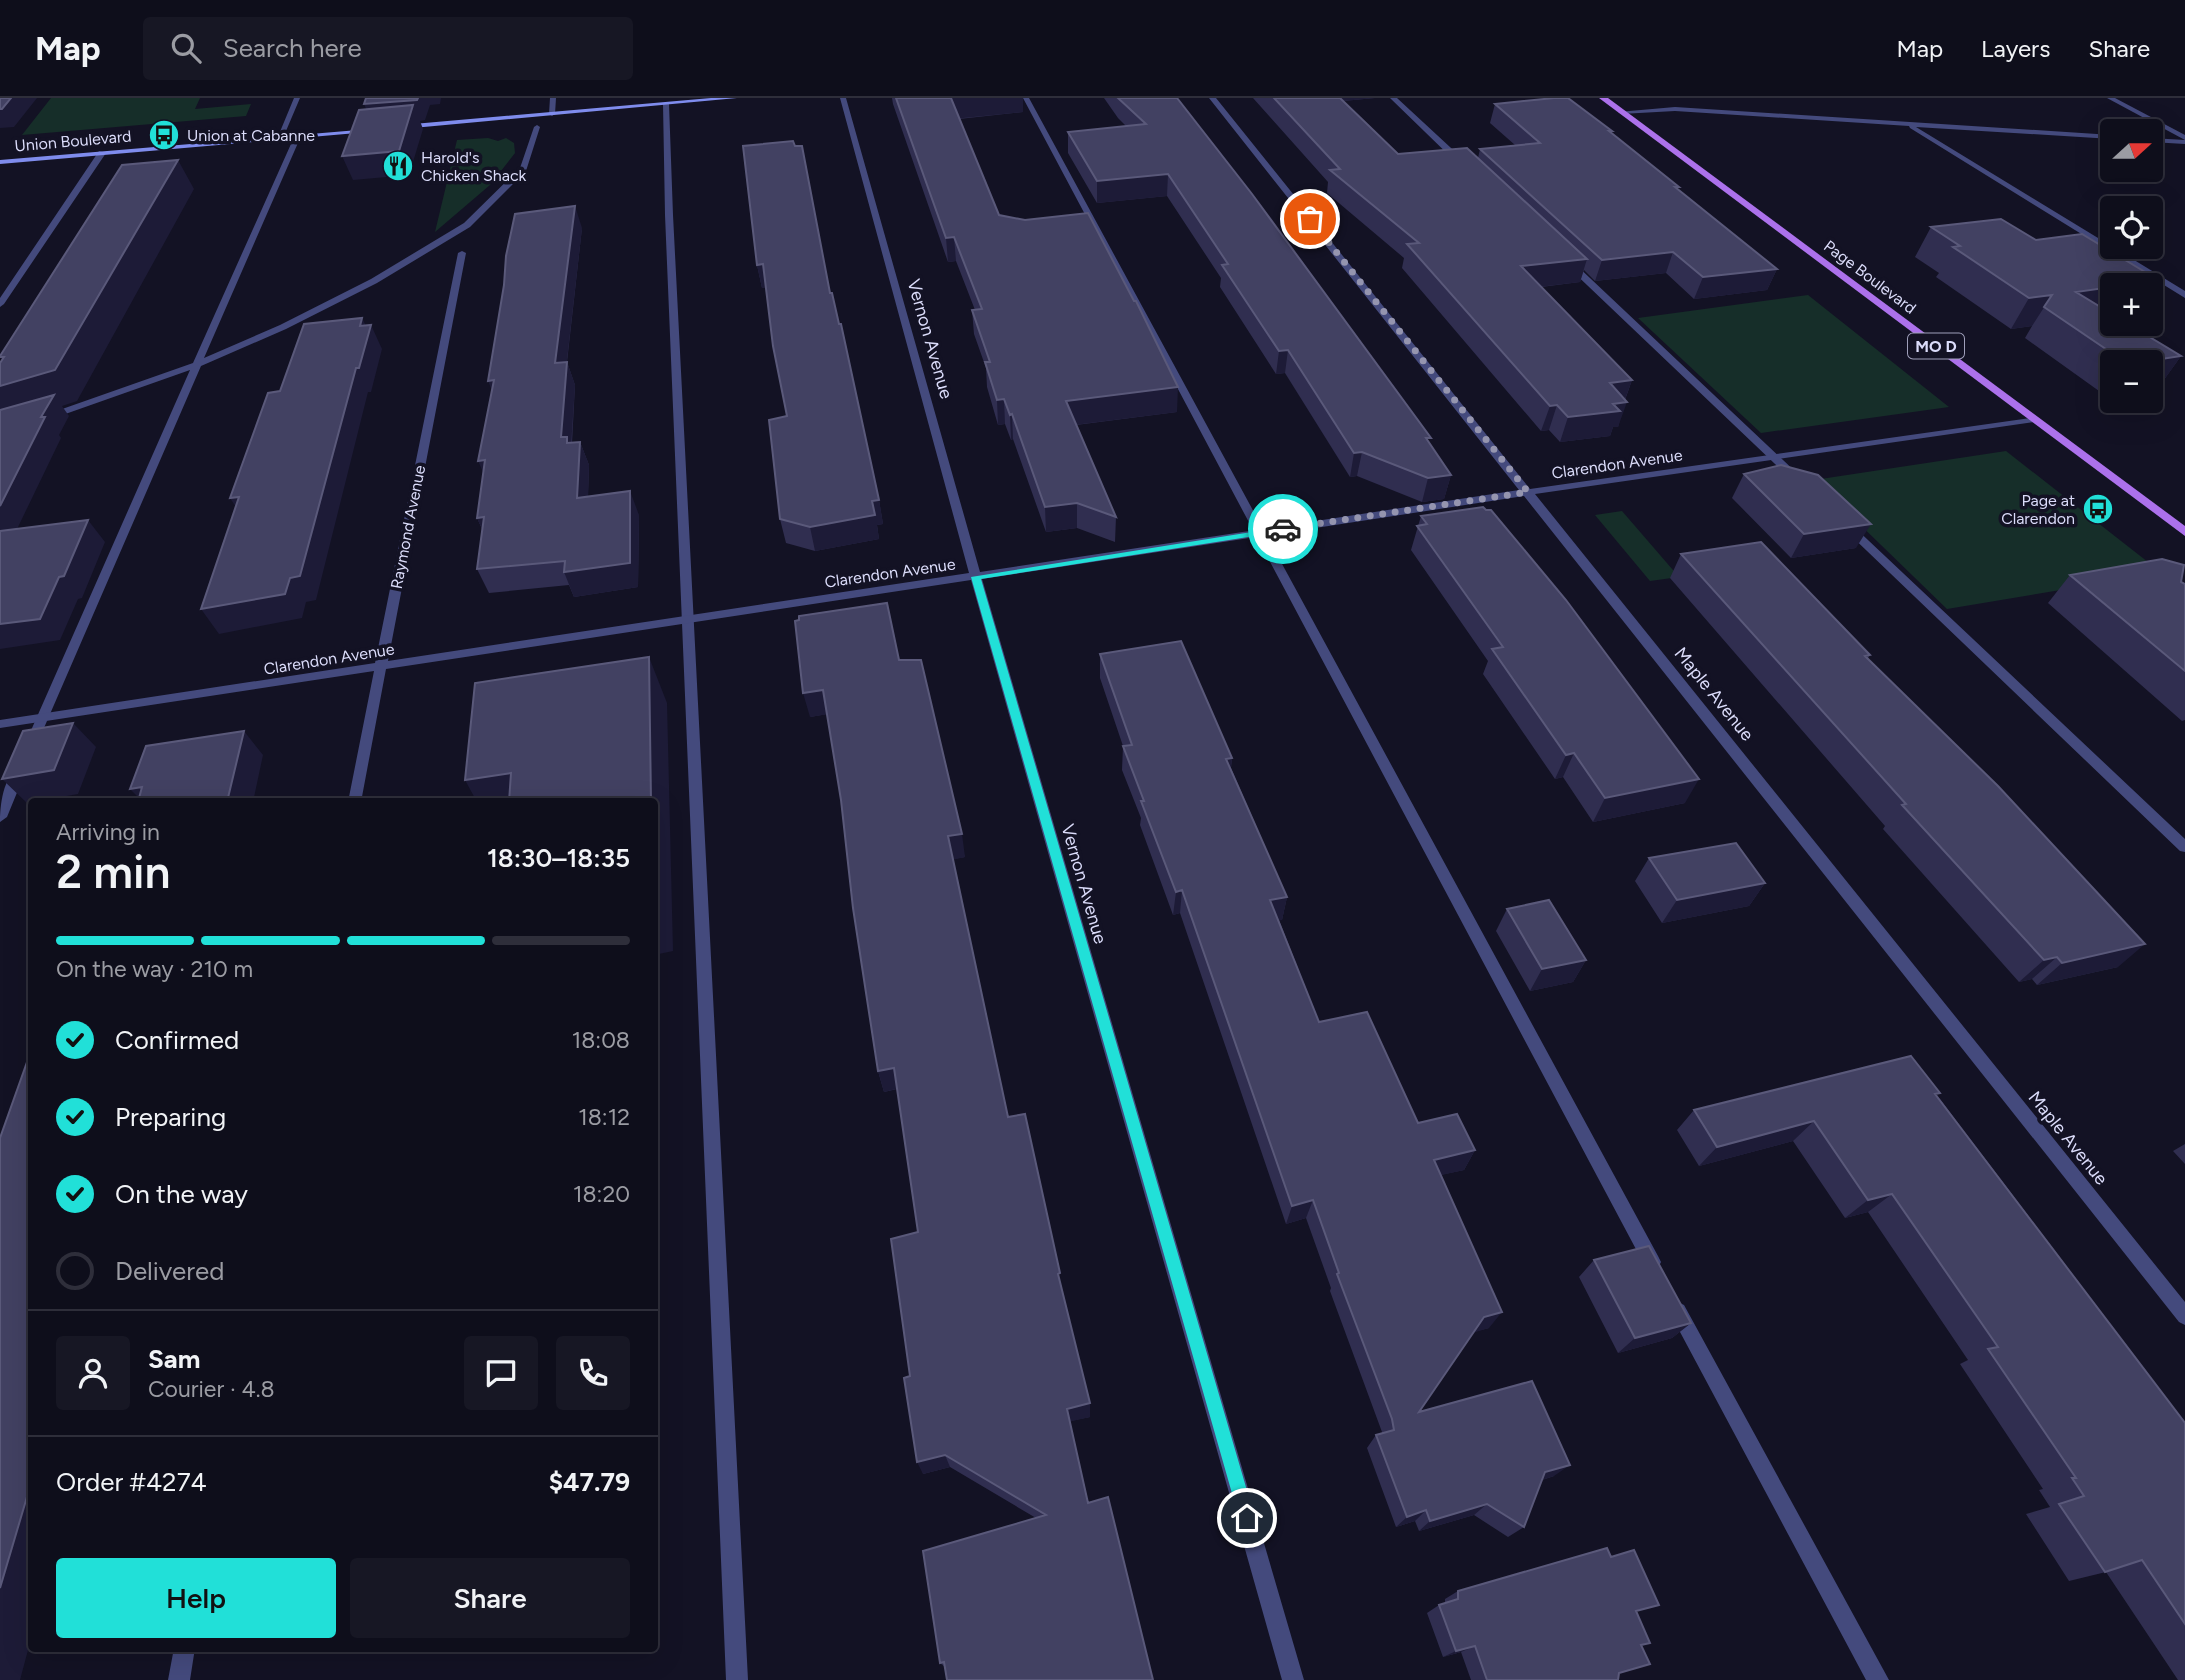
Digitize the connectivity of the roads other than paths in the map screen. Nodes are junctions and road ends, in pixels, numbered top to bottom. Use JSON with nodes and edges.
{"nodes":[{"id":1,"x":297,"y":98,"type":"edge"},
{"id":2,"x":553,"y":98,"type":"edge"},
{"id":3,"x":732,"y":98,"type":"edge"},
{"id":4,"x":843,"y":98,"type":"edge"},
{"id":5,"x":1026,"y":98,"type":"edge"},
{"id":6,"x":1212,"y":98,"type":"edge"},
{"id":7,"x":1393,"y":98,"type":"edge"},
{"id":8,"x":1603,"y":98,"type":"edge"},
{"id":9,"x":2110,"y":98,"type":"edge"},
{"id":10,"x":666,"y":104,"type":"junction"},
{"id":11,"x":1622,"y":112,"type":"junction"},
{"id":12,"x":552,"y":114,"type":"junction"},
{"id":13,"x":1908,"y":124,"type":"junction"},
{"id":14,"x":537,"y":127,"type":"dead end"},
{"id":15,"x":391,"y":128,"type":"edge"},
{"id":16,"x":377,"y":129,"type":"edge"},
{"id":17,"x":297,"y":136,"type":"junction"},
{"id":18,"x":2100,"y":136,"type":"edge"},
{"id":19,"x":279,"y":138,"type":"junction"},
{"id":20,"x":2163,"y":140,"type":"edge"},
{"id":21,"x":2185,"y":140,"type":"edge"},
{"id":22,"x":102,"y":153,"type":"junction"},
{"id":23,"x":0,"y":162,"type":"edge"},
{"id":24,"x":1466,"y":167,"type":"edge"},
{"id":25,"x":462,"y":253,"type":"dead end"},
{"id":26,"x":1557,"y":253,"type":"edge"},
{"id":27,"x":2185,"y":295,"type":"edge"},
{"id":28,"x":0,"y":304,"type":"edge"},
{"id":29,"x":198,"y":364,"type":"junction"},
{"id":30,"x":39,"y":419,"type":"edge"},
{"id":31,"x":2034,"y":419,"type":"junction"},
{"id":32,"x":1775,"y":458,"type":"junction"},
{"id":33,"x":1805,"y":486,"type":"edge"},
{"id":34,"x":1528,"y":492,"type":"junction"},
{"id":35,"x":1835,"y":514,"type":"edge"},
{"id":36,"x":2185,"y":532,"type":"edge"},
{"id":37,"x":1258,"y":533,"type":"junction"},
{"id":38,"x":976,"y":577,"type":"junction"},
{"id":39,"x":689,"y":618,"type":"junction"},
{"id":40,"x":381,"y":667,"type":"junction"},
{"id":41,"x":43,"y":718,"type":"junction"},
{"id":42,"x":0,"y":724,"type":"edge"},
{"id":43,"x":27,"y":755,"type":"edge"},
{"id":44,"x":22,"y":767,"type":"edge"},
{"id":45,"x":355,"y":798,"type":"edge"},
{"id":46,"x":0,"y":817,"type":"edge"},
{"id":47,"x":2185,"y":847,"type":"edge"},
{"id":48,"x":1660,"y":1277,"type":"edge"},
{"id":49,"x":1674,"y":1302,"type":"edge"},
{"id":50,"x":2185,"y":1316,"type":"edge"},
{"id":51,"x":184,"y":1652,"type":"edge"},
{"id":52,"x":179,"y":1680,"type":"edge"},
{"id":53,"x":737,"y":1680,"type":"edge"},
{"id":54,"x":1293,"y":1680,"type":"edge"},
{"id":55,"x":1878,"y":1680,"type":"edge"}],
"edges":[{"from":1,"to":19,"type":"street"},
{"from":2,"to":12,"type":"street"},
{"from":3,"to":10,"type":"main road"},
{"from":4,"to":38,"type":"street","name":"Vernon Avenue"},
{"from":5,"to":37,"type":"street"},
{"from":6,"to":34,"type":"street","name":"Maple Avenue"},
{"from":7,"to":24,"type":"street"},
{"from":8,"to":11,"type":"main road","name":"Page Boulevard","number":"MO D"},
{"from":9,"to":21,"type":"street"},
{"from":10,"to":12,"type":"main road"},
{"from":10,"to":39,"type":"street"},
{"from":11,"to":13,"type":"street"},
{"from":11,"to":31,"type":"main road","name":"Page Boulevard","number":"MO D"},
{"from":12,"to":15,"type":"main road"},
{"from":13,"to":18,"type":"street"},
{"from":13,"to":27,"type":"street"},
{"from":14,"to":29,"type":"street"},
{"from":16,"to":17,"type":"main road","name":"Union Boulevard"},
{"from":17,"to":19,"type":"main road","name":"Union Boulevard"},
{"from":17,"to":29,"type":"street"},
{"from":19,"to":22,"type":"main road","name":"Union Boulevard"},
{"from":20,"to":21,"type":"street"},
{"from":22,"to":23,"type":"main road","name":"Union Boulevard"},
{"from":22,"to":28,"type":"street"},
{"from":25,"to":40,"type":"street","name":"Raymond Avenue"},
{"from":26,"to":32,"type":"street"},
{"from":29,"to":30,"type":"street"},
{"from":29,"to":41,"type":"street"},
{"from":31,"to":32,"type":"street","name":"Clarendon Avenue"},
{"from":31,"to":36,"type":"main road","name":"Page Boulevard","number":"MO D"},
{"from":32,"to":33,"type":"street"},
{"from":32,"to":34,"type":"street","name":"Clarendon Avenue"},
{"from":34,"to":37,"type":"street","name":"Clarendon Avenue"},
{"from":34,"to":50,"type":"street","name":"Maple Avenue"},
{"from":35,"to":47,"type":"street"},
{"from":37,"to":38,"type":"street","name":"Clarendon Avenue"},
{"from":37,"to":48,"type":"street"},
{"from":38,"to":39,"type":"street","name":"Clarendon Avenue"},
{"from":38,"to":54,"type":"street","name":"Vernon Avenue"},
{"from":39,"to":40,"type":"street","name":"Clarendon Avenue"},
{"from":39,"to":53,"type":"street"},
{"from":40,"to":41,"type":"street","name":"Clarendon Avenue"},
{"from":40,"to":45,"type":"street","name":"Raymond Avenue"},
{"from":41,"to":42,"type":"street","name":"Clarendon Avenue"},
{"from":41,"to":43,"type":"street"},
{"from":44,"to":46,"type":"street"},
{"from":49,"to":55,"type":"street"},
{"from":51,"to":52,"type":"street"}]}
